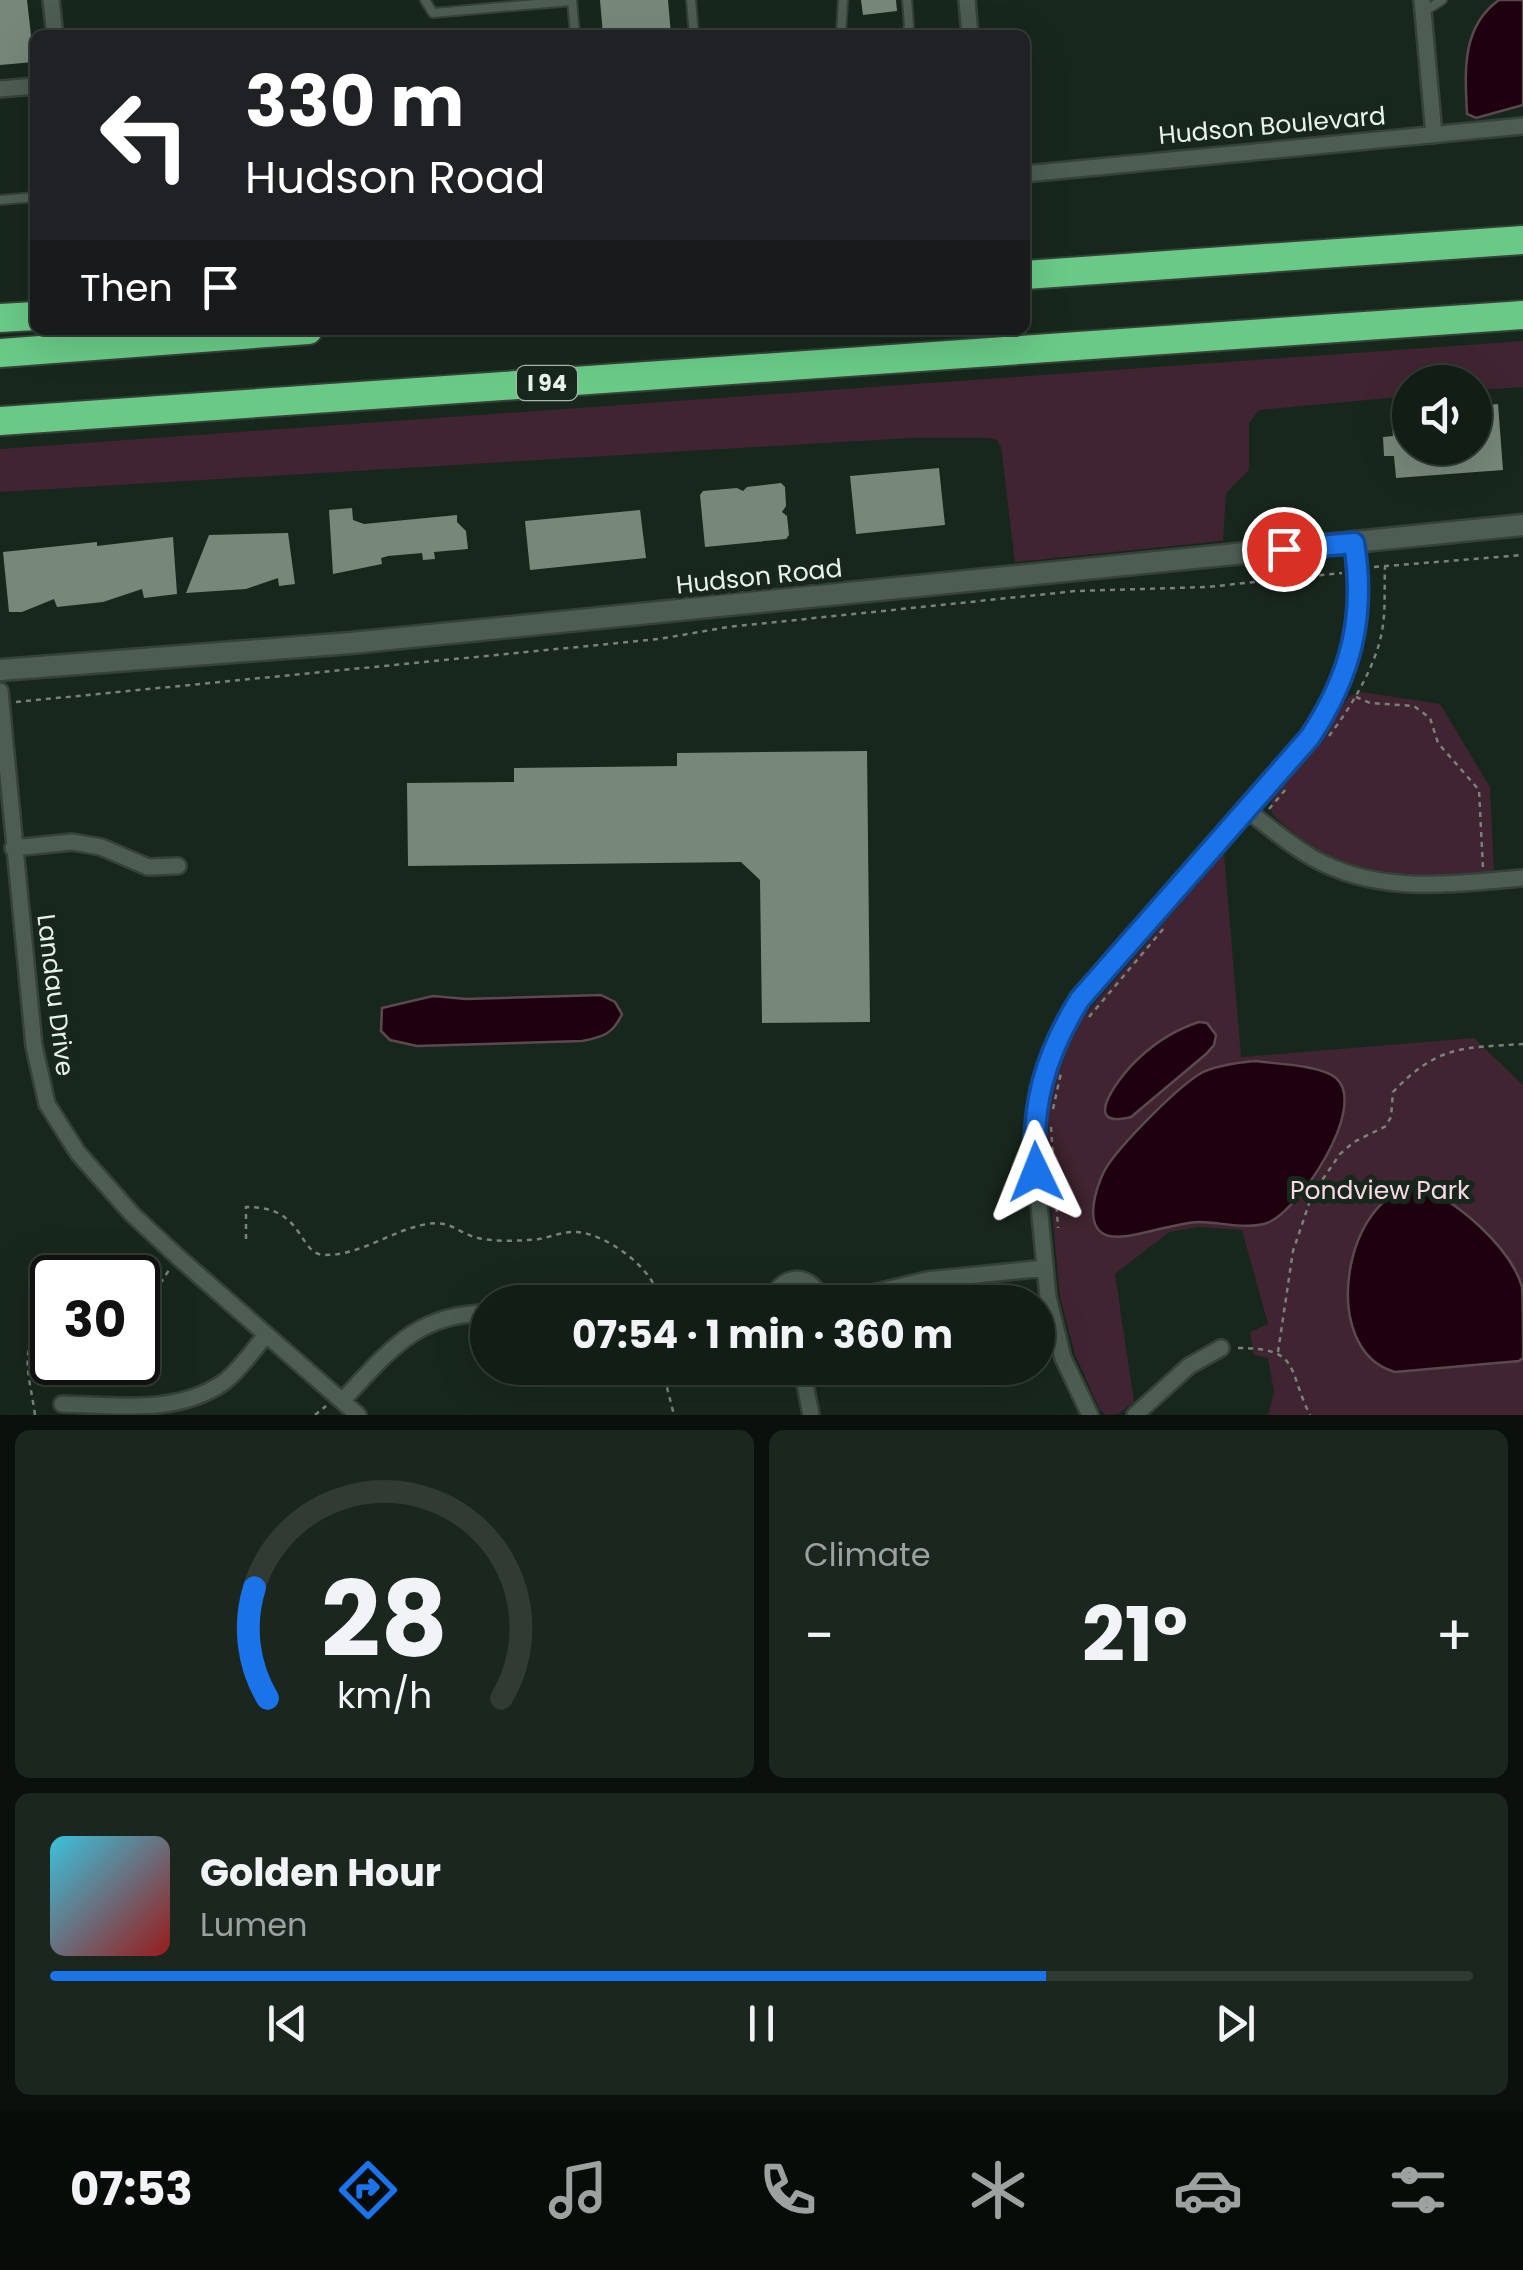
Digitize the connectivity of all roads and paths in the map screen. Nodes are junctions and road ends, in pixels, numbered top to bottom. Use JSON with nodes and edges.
{"nodes":[{"id":1,"x":51,"y":0,"type":"edge"},
{"id":2,"x":425,"y":0,"type":"edge"},
{"id":3,"x":572,"y":0,"type":"edge"},
{"id":4,"x":692,"y":0,"type":"edge"},
{"id":5,"x":843,"y":0,"type":"edge"},
{"id":6,"x":907,"y":0,"type":"edge"},
{"id":7,"x":967,"y":0,"type":"edge"},
{"id":8,"x":1442,"y":0,"type":"edge"},
{"id":9,"x":1423,"y":6,"type":"edge"},
{"id":10,"x":54,"y":30,"type":"edge"},
{"id":11,"x":575,"y":30,"type":"edge"},
{"id":12,"x":694,"y":30,"type":"edge"},
{"id":13,"x":842,"y":30,"type":"edge"},
{"id":14,"x":908,"y":30,"type":"edge"},
{"id":15,"x":970,"y":30,"type":"edge"},
{"id":16,"x":30,"y":86,"type":"edge"},
{"id":17,"x":0,"y":89,"type":"edge"},
{"id":18,"x":1523,"y":126,"type":"edge"},
{"id":19,"x":1434,"y":135,"type":"junction"},
{"id":20,"x":1030,"y":174,"type":"edge"},
{"id":21,"x":30,"y":198,"type":"edge"},
{"id":22,"x":0,"y":200,"type":"edge"},
{"id":23,"x":1523,"y":240,"type":"edge"},
{"id":24,"x":1030,"y":275,"type":"edge"},
{"id":25,"x":1523,"y":315,"type":"edge"},
{"id":26,"x":30,"y":316,"type":"edge"},
{"id":27,"x":0,"y":318,"type":"edge"},
{"id":28,"x":1523,"y":324,"type":"edge"},
{"id":29,"x":1386,"y":327,"type":"junction"},
{"id":30,"x":241,"y":335,"type":"edge"},
{"id":31,"x":0,"y":353,"type":"edge"},
{"id":32,"x":0,"y":424,"type":"edge"},
{"id":33,"x":1523,"y":525,"type":"edge"},
{"id":34,"x":1354,"y":543,"type":"junction"},
{"id":35,"x":1523,"y":554,"type":"edge"},
{"id":36,"x":1378,"y":566,"type":"dead end"},
{"id":37,"x":1385,"y":566,"type":"junction"},
{"id":38,"x":1337,"y":574,"type":"dead end"},
{"id":39,"x":0,"y":670,"type":"edge"},
{"id":40,"x":0,"y":690,"type":"edge"},
{"id":41,"x":1,"y":704,"type":"edge"},
{"id":42,"x":1244,"y":808,"type":"junction"},
{"id":43,"x":14,"y":848,"type":"junction"},
{"id":44,"x":178,"y":866,"type":"dead end"},
{"id":45,"x":1483,"y":870,"type":"dead end"},
{"id":46,"x":1523,"y":878,"type":"edge"},
{"id":47,"x":1167,"y":924,"type":"dead end"},
{"id":48,"x":1088,"y":1018,"type":"dead end"},
{"id":49,"x":1523,"y":1044,"type":"edge"},
{"id":50,"x":1062,"y":1066,"type":"dead end"},
{"id":51,"x":1052,"y":1110,"type":"dead end"},
{"id":52,"x":1051,"y":1125,"type":"dead end"},
{"id":53,"x":1058,"y":1227,"type":"dead end"},
{"id":54,"x":246,"y":1239,"type":"dead end"},
{"id":55,"x":178,"y":1257,"type":"junction"},
{"id":56,"x":1044,"y":1268,"type":"junction"},
{"id":57,"x":160,"y":1284,"type":"edge"},
{"id":58,"x":654,"y":1285,"type":"edge"},
{"id":59,"x":781,"y":1285,"type":"edge"},
{"id":60,"x":810,"y":1285,"type":"edge"},
{"id":61,"x":905,"y":1285,"type":"edge"},
{"id":62,"x":470,"y":1313,"type":"edge"},
{"id":63,"x":266,"y":1335,"type":"junction"},
{"id":64,"x":30,"y":1340,"type":"edge"},
{"id":65,"x":1221,"y":1348,"type":"joint"},
{"id":66,"x":1278,"y":1352,"type":"junction"},
{"id":67,"x":30,"y":1374,"type":"edge"},
{"id":68,"x":31,"y":1385,"type":"edge"},
{"id":69,"x":666,"y":1385,"type":"edge"},
{"id":70,"x":806,"y":1385,"type":"edge"},
{"id":71,"x":342,"y":1400,"type":"junction"},
{"id":72,"x":62,"y":1404,"type":"dead end"},
{"id":73,"x":35,"y":1415,"type":"edge"},
{"id":74,"x":358,"y":1415,"type":"edge"},
{"id":75,"x":674,"y":1415,"type":"edge"},
{"id":76,"x":812,"y":1415,"type":"edge"},
{"id":77,"x":1090,"y":1415,"type":"edge"},
{"id":78,"x":1135,"y":1415,"type":"edge"},
{"id":79,"x":1310,"y":1415,"type":"edge"}],
"edges":[{"from":1,"to":10,"type":"street"},
{"from":2,"to":3,"type":"lane"},
{"from":3,"to":11,"type":"lane"},
{"from":4,"to":12,"type":"lane"},
{"from":5,"to":13,"type":"lane"},
{"from":6,"to":14,"type":"lane"},
{"from":7,"to":15,"type":"street"},
{"from":8,"to":9,"type":"lane"},
{"from":9,"to":19,"type":"street"},
{"from":16,"to":17,"type":"street"},
{"from":18,"to":19,"type":"street","name":"Hudson Boulevard"},
{"from":19,"to":20,"type":"street","name":"Hudson Boulevard"},
{"from":21,"to":22,"type":"lane"},
{"from":23,"to":24,"type":"highway"},
{"from":25,"to":29,"type":"highway","number":"I 94"},
{"from":26,"to":27,"type":"highway"},
{"from":28,"to":29,"type":"highway"},
{"from":29,"to":32,"type":"highway","number":"I 94"},
{"from":30,"to":31,"type":"highway"},
{"from":33,"to":34,"type":"street","name":"Hudson Road"},
{"from":34,"to":39,"type":"street","name":"Hudson Road"},
{"from":34,"to":42,"type":"street"},
{"from":35,"to":37,"type":"path"},
{"from":36,"to":37,"type":"path"},
{"from":37,"to":45,"type":"path"},
{"from":38,"to":41,"type":"path"},
{"from":40,"to":41,"type":"street","name":"Landau Drive"},
{"from":41,"to":43,"type":"street","name":"Landau Drive"},
{"from":42,"to":46,"type":"street"},
{"from":42,"to":56,"type":"street"},
{"from":43,"to":44,"type":"street"},
{"from":43,"to":55,"type":"street","name":"Landau Drive"},
{"from":47,"to":48,"type":"path"},
{"from":49,"to":66,"type":"path"},
{"from":50,"to":51,"type":"path"},
{"from":52,"to":53,"type":"path"},
{"from":54,"to":58,"type":"path"},
{"from":55,"to":57,"type":"path"},
{"from":55,"to":63,"type":"street","name":"Landau Drive"},
{"from":56,"to":61,"type":"street"},
{"from":56,"to":77,"type":"street"},
{"from":59,"to":60,"type":"street"},
{"from":62,"to":71,"type":"street"},
{"from":63,"to":71,"type":"street","name":"Landau Drive"},
{"from":63,"to":72,"type":"street"},
{"from":64,"to":67,"type":"path"},
{"from":65,"to":66,"type":"path"},
{"from":65,"to":78,"type":"street"},
{"from":66,"to":79,"type":"path"},
{"from":68,"to":73,"type":"path"},
{"from":69,"to":75,"type":"path"},
{"from":70,"to":76,"type":"street"},
{"from":71,"to":74,"type":"street","name":"Landau Drive"}]}
